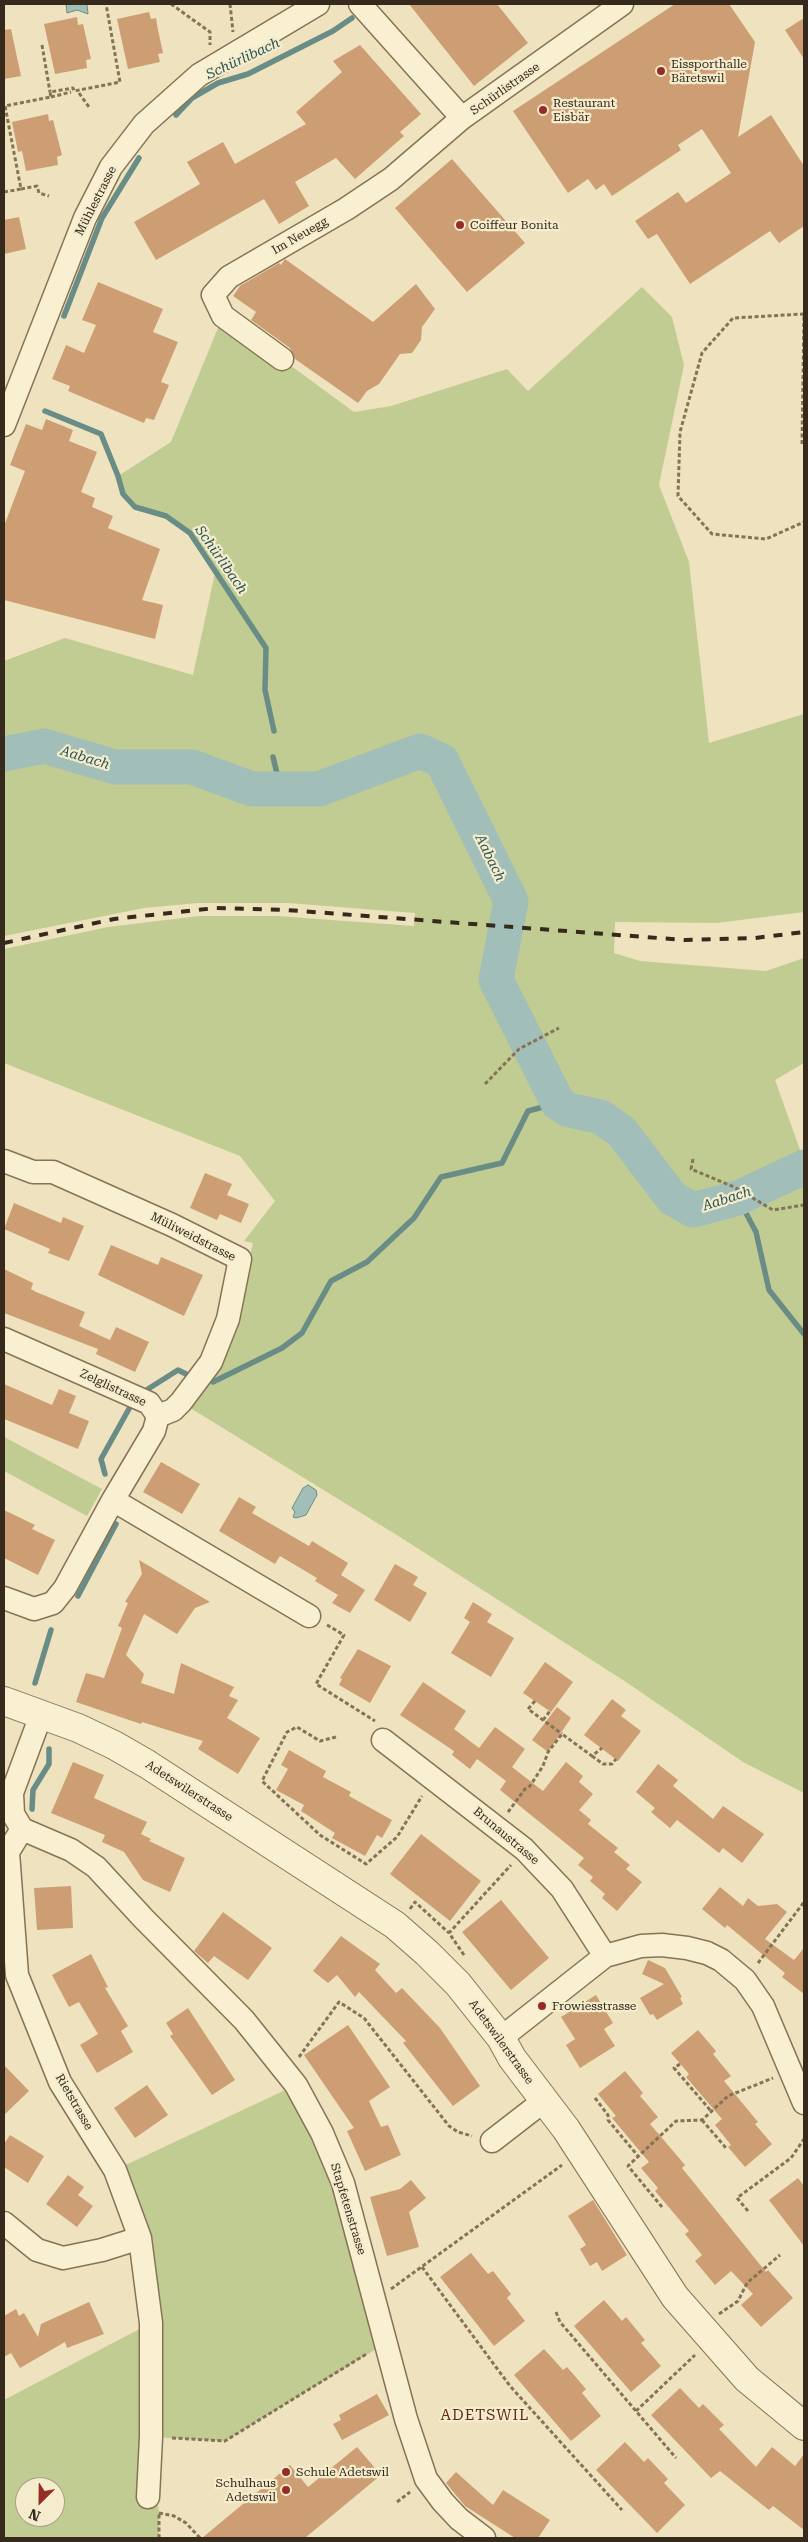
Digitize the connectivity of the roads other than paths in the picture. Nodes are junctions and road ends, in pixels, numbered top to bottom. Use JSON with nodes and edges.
{"nodes":[{"id":1,"x":318,"y":4,"type":"edge"},
{"id":2,"x":360,"y":4,"type":"edge"},
{"id":3,"x":622,"y":4,"type":"edge"},
{"id":4,"x":462,"y":118,"type":"junction"},
{"id":5,"x":282,"y":359,"type":"dead end"},
{"id":6,"x":4,"y":425,"type":"edge"},
{"id":7,"x":4,"y":1161,"type":"edge"},
{"id":8,"x":4,"y":1339,"type":"edge"},
{"id":9,"x":158,"y":1416,"type":"junction"},
{"id":10,"x":113,"y":1500,"type":"junction"},
{"id":11,"x":4,"y":1598,"type":"edge"},
{"id":12,"x":309,"y":1616,"type":"road end"},
{"id":13,"x":4,"y":1702,"type":"edge"},
{"id":14,"x":41,"y":1715,"type":"junction"},
{"id":15,"x":382,"y":1740,"type":"road end"},
{"id":16,"x":22,"y":1828,"type":"junction"},
{"id":17,"x":6,"y":1852,"type":"edge"},
{"id":18,"x":605,"y":1956,"type":"junction"},
{"id":19,"x":10,"y":1977,"type":"edge"},
{"id":20,"x":501,"y":2038,"type":"junction"},
{"id":21,"x":803,"y":2097,"type":"edge"},
{"id":22,"x":545,"y":2100,"type":"junction"},
{"id":23,"x":492,"y":2141,"type":"dead end"},
{"id":24,"x":4,"y":2223,"type":"edge"},
{"id":25,"x":140,"y":2238,"type":"junction"},
{"id":26,"x":804,"y":2426,"type":"edge"},
{"id":27,"x":153,"y":2505,"type":"road end"},
{"id":28,"x":484,"y":2538,"type":"edge"}],
"edges":[{"from":1,"to":6,"type":"street","name":"Mühlestrasse"},
{"from":2,"to":4,"type":"street","name":"Schürlistrasse"},
{"from":3,"to":4,"type":"street","name":"Schürlistrasse"},
{"from":4,"to":5,"type":"street","name":"Im Neuegg"},
{"from":7,"to":9,"type":"street","name":"Müliweidstrasse"},
{"from":8,"to":9,"type":"street","name":"Zelglistrasse"},
{"from":9,"to":10,"type":"street","name":"Zelglistrasse"},
{"from":10,"to":11,"type":"street","name":"Zelglistrasse"},
{"from":10,"to":12,"type":"street"},
{"from":13,"to":14,"type":"street","name":"Adetswilerstrasse"},
{"from":14,"to":16,"type":"street"},
{"from":14,"to":20,"type":"street","name":"Adetswilerstrasse"},
{"from":15,"to":18,"type":"street","name":"Brunaustrasse"},
{"from":16,"to":17,"type":"street","name":"Rietstrasse"},
{"from":16,"to":28,"type":"street","name":"Stapfetenstrasse"},
{"from":17,"to":19,"type":"street","name":"Rietstrasse"},
{"from":18,"to":20,"type":"street"},
{"from":18,"to":21,"type":"street"},
{"from":19,"to":25,"type":"street","name":"Rietstrasse"},
{"from":20,"to":22,"type":"street","name":"Adetswilerstrasse"},
{"from":22,"to":23,"type":"street"},
{"from":22,"to":26,"type":"street","name":"Adetswilerstrasse"},
{"from":24,"to":25,"type":"street"},
{"from":25,"to":27,"type":"street","name":"Rietstrasse"}]}
